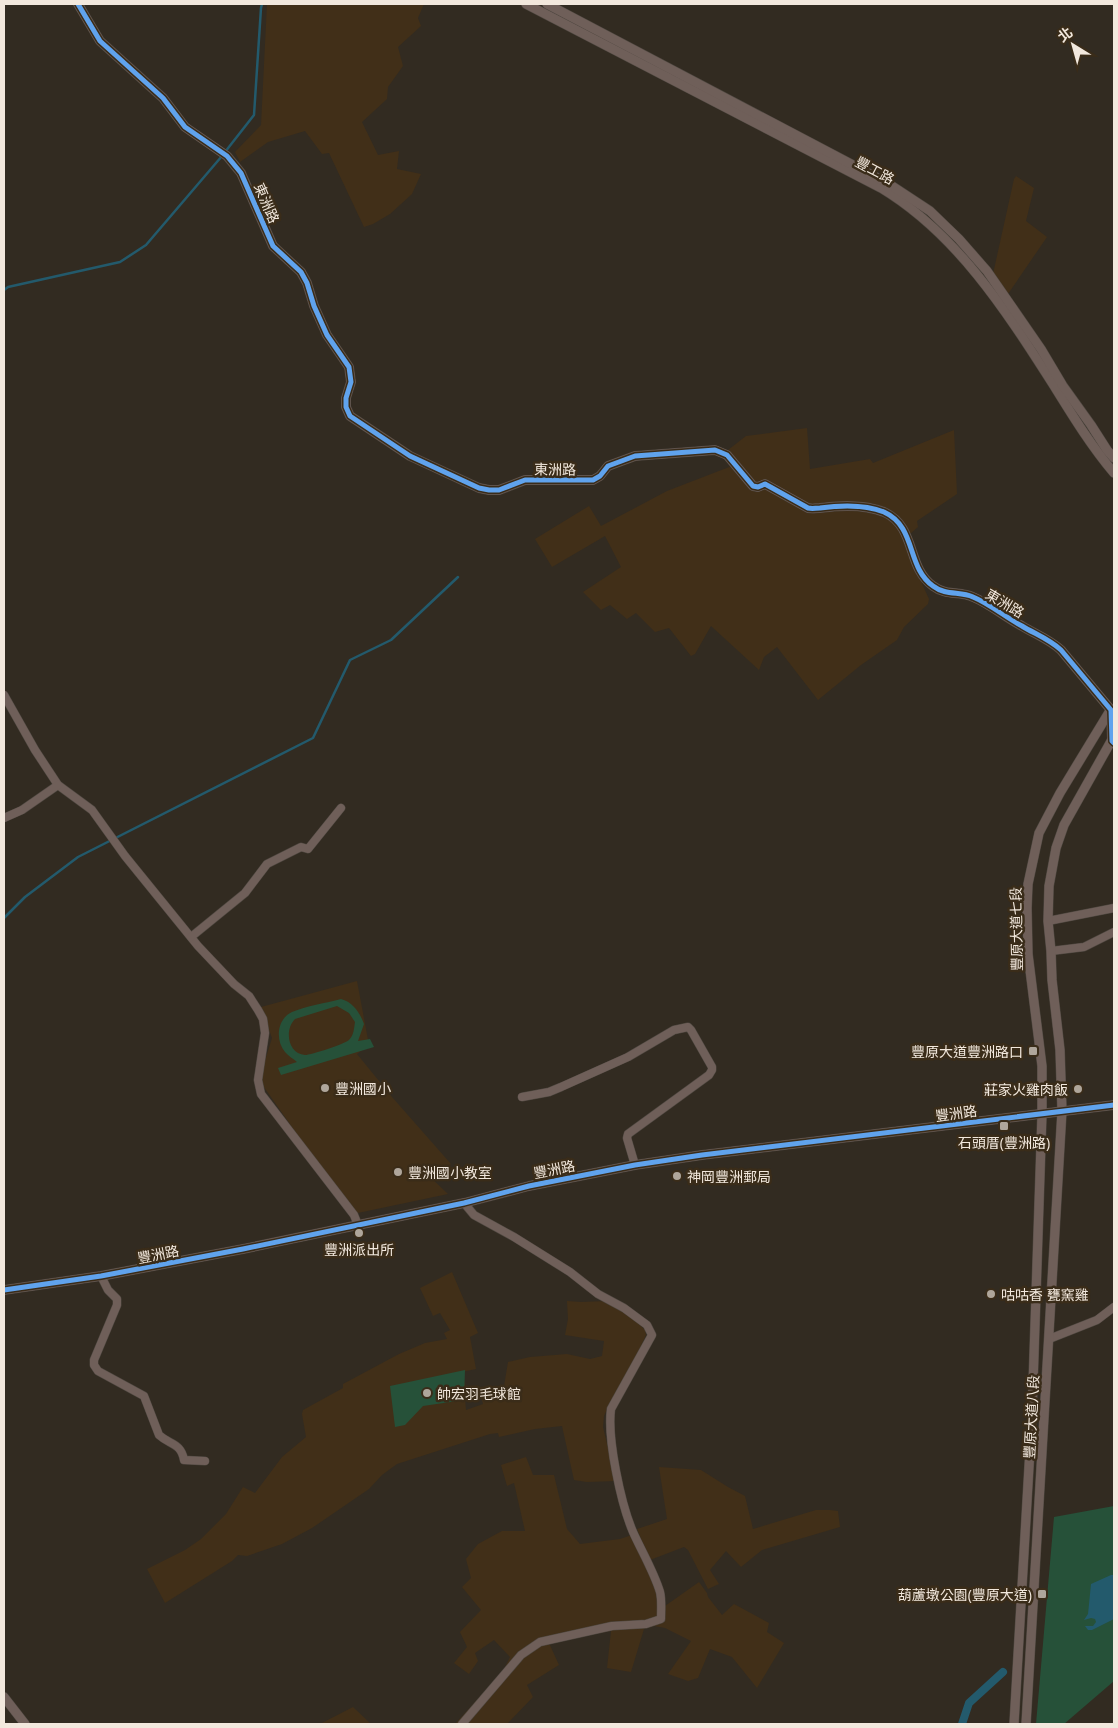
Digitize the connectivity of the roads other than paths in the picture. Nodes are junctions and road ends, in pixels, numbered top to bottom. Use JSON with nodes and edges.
{"nodes":[{"id":1,"x":78,"y":4,"type":"edge"},
{"id":2,"x":526,"y":4,"type":"edge"},
{"id":3,"x":547,"y":4,"type":"edge"},
{"id":4,"x":1114,"y":458,"type":"edge"},
{"id":5,"x":1114,"y":473,"type":"edge"},
{"id":6,"x":4,"y":695,"type":"edge"},
{"id":7,"x":1113,"y":707,"type":"edge"},
{"id":8,"x":1113,"y":740,"type":"edge"},
{"id":9,"x":58,"y":785,"type":"junction"},
{"id":10,"x":341,"y":808,"type":"dead end"},
{"id":11,"x":4,"y":818,"type":"edge"},
{"id":12,"x":1114,"y":908,"type":"edge"},
{"id":13,"x":1048,"y":921,"type":"junction"},
{"id":14,"x":1114,"y":932,"type":"edge"},
{"id":15,"x":191,"y":937,"type":"junction"},
{"id":16,"x":1051,"y":951,"type":"junction"},
{"id":17,"x":522,"y":1097,"type":"dead end"},
{"id":18,"x":1114,"y":1105,"type":"edge"},
{"id":19,"x":1062,"y":1111,"type":"junction"},
{"id":20,"x":1042,"y":1114,"type":"junction"},
{"id":21,"x":635,"y":1165,"type":"junction"},
{"id":22,"x":464,"y":1203,"type":"junction"},
{"id":23,"x":358,"y":1225,"type":"junction"},
{"id":24,"x":101,"y":1276,"type":"junction"},
{"id":25,"x":4,"y":1290,"type":"edge"},
{"id":26,"x":1114,"y":1307,"type":"edge"},
{"id":27,"x":1050,"y":1339,"type":"junction"},
{"id":28,"x":205,"y":1461,"type":"dead end"},
{"id":29,"x":4,"y":1697,"type":"edge"},
{"id":30,"x":25,"y":1724,"type":"edge"},
{"id":31,"x":462,"y":1724,"type":"edge"},
{"id":32,"x":1014,"y":1724,"type":"edge"},
{"id":33,"x":1026,"y":1724,"type":"edge"}],
"edges":[{"from":1,"to":7,"type":"street","name":"東洲路"},
{"from":2,"to":5,"type":"street","name":"豐工路"},
{"from":3,"to":4,"type":"street","name":"豐工路"},
{"from":6,"to":9,"type":"street"},
{"from":7,"to":8,"type":"street"},
{"from":7,"to":20,"type":"street","name":"豐原大道七段"},
{"from":8,"to":13,"type":"street"},
{"from":9,"to":11,"type":"street"},
{"from":9,"to":15,"type":"street"},
{"from":10,"to":15,"type":"street"},
{"from":12,"to":13,"type":"street"},
{"from":13,"to":16,"type":"street"},
{"from":14,"to":16,"type":"street"},
{"from":15,"to":23,"type":"street"},
{"from":16,"to":19,"type":"street"},
{"from":17,"to":21,"type":"street"},
{"from":18,"to":19,"type":"street","name":"豐洲路"},
{"from":19,"to":20,"type":"street","name":"豐洲路"},
{"from":19,"to":27,"type":"street","name":"豐原大道八段"},
{"from":20,"to":21,"type":"street","name":"豐洲路"},
{"from":20,"to":32,"type":"street","name":"豐原大道八段"},
{"from":21,"to":22,"type":"street","name":"豐洲路"},
{"from":22,"to":23,"type":"street","name":"豐洲路"},
{"from":22,"to":31,"type":"street"},
{"from":23,"to":24,"type":"street","name":"豐洲路"},
{"from":24,"to":25,"type":"street","name":"豐洲路"},
{"from":24,"to":28,"type":"street"},
{"from":26,"to":27,"type":"street"},
{"from":27,"to":33,"type":"street","name":"豐原大道八段"},
{"from":29,"to":30,"type":"street"}]}
